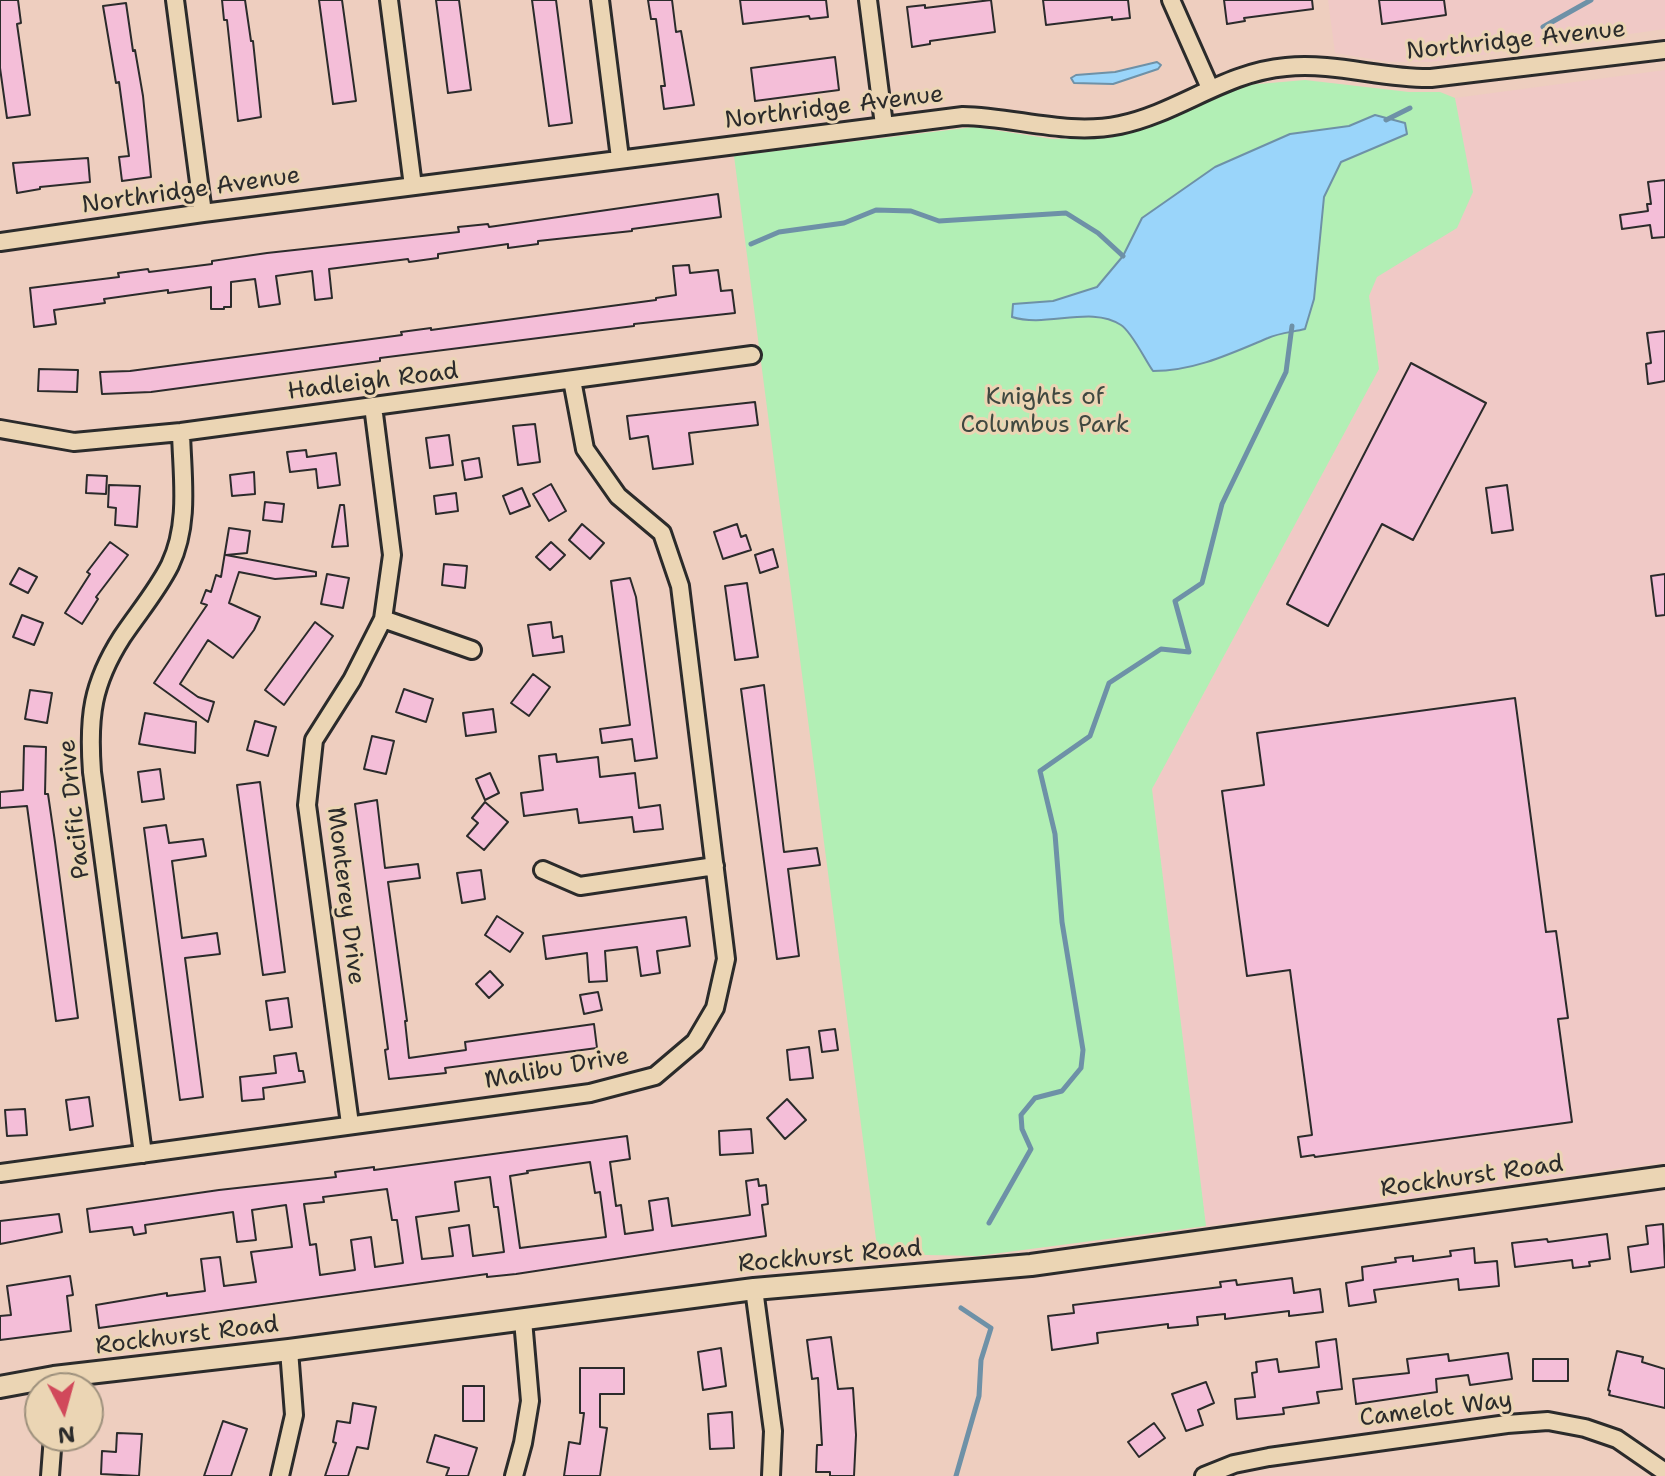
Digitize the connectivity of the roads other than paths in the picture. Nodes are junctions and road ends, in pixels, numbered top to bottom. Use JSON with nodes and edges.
{"nodes":[{"id":1,"x":175,"y":0,"type":"edge"},
{"id":2,"x":389,"y":0,"type":"edge"},
{"id":3,"x":600,"y":0,"type":"edge"},
{"id":4,"x":868,"y":0,"type":"edge"},
{"id":5,"x":1171,"y":0,"type":"edge"},
{"id":6,"x":1665,"y":50,"type":"edge"},
{"id":7,"x":1210,"y":88,"type":"junction"},
{"id":8,"x":884,"y":125,"type":"junction"},
{"id":9,"x":620,"y":158,"type":"junction"},
{"id":10,"x":413,"y":186,"type":"junction"},
{"id":11,"x":203,"y":213,"type":"junction"},
{"id":12,"x":0,"y":242,"type":"edge"},
{"id":13,"x":752,"y":355,"type":"dead end"},
{"id":14,"x":572,"y":380,"type":"junction"},
{"id":15,"x":373,"y":406,"type":"junction"},
{"id":16,"x":0,"y":429,"type":"edge"},
{"id":17,"x":181,"y":432,"type":"junction"},
{"id":18,"x":383,"y":619,"type":"junction"},
{"id":19,"x":472,"y":650,"type":"dead end"},
{"id":20,"x":715,"y":866,"type":"junction"},
{"id":21,"x":543,"y":870,"type":"dead end"},
{"id":22,"x":350,"y":1124,"type":"junction"},
{"id":23,"x":143,"y":1154,"type":"junction"},
{"id":24,"x":0,"y":1173,"type":"edge"},
{"id":25,"x":1665,"y":1177,"type":"edge"},
{"id":26,"x":754,"y":1289,"type":"junction"},
{"id":27,"x":523,"y":1320,"type":"junction"},
{"id":28,"x":289,"y":1350,"type":"junction"},
{"id":29,"x":104,"y":1376,"type":"edge"},
{"id":30,"x":24,"y":1385,"type":"edge"},
{"id":31,"x":0,"y":1387,"type":"edge"},
{"id":32,"x":52,"y":1452,"type":"edge"},
{"id":33,"x":1665,"y":1472,"type":"edge"},
{"id":34,"x":50,"y":1476,"type":"edge"},
{"id":35,"x":280,"y":1476,"type":"edge"},
{"id":36,"x":514,"y":1476,"type":"edge"},
{"id":37,"x":771,"y":1476,"type":"edge"},
{"id":38,"x":1204,"y":1476,"type":"edge"}],
"edges":[{"from":1,"to":11,"type":"street"},
{"from":2,"to":10,"type":"street"},
{"from":3,"to":9,"type":"street"},
{"from":4,"to":8,"type":"street"},
{"from":5,"to":7,"type":"street"},
{"from":6,"to":7,"type":"street","name":"Northridge Avenue"},
{"from":7,"to":8,"type":"street","name":"Northridge Avenue"},
{"from":8,"to":9,"type":"street","name":"Northridge Avenue"},
{"from":9,"to":10,"type":"street","name":"Northridge Avenue"},
{"from":10,"to":11,"type":"street","name":"Northridge Avenue"},
{"from":11,"to":12,"type":"street","name":"Northridge Avenue"},
{"from":13,"to":14,"type":"street","name":"Hadleigh Road"},
{"from":14,"to":15,"type":"street","name":"Hadleigh Road"},
{"from":14,"to":20,"type":"street","name":"Malibu Drive"},
{"from":15,"to":17,"type":"street","name":"Hadleigh Road"},
{"from":15,"to":18,"type":"street","name":"Monterey Drive"},
{"from":16,"to":17,"type":"street","name":"Hadleigh Road"},
{"from":17,"to":23,"type":"street","name":"Pacific Drive"},
{"from":18,"to":19,"type":"street"},
{"from":18,"to":22,"type":"street","name":"Monterey Drive"},
{"from":20,"to":21,"type":"street"},
{"from":20,"to":22,"type":"street","name":"Malibu Drive"},
{"from":22,"to":23,"type":"street","name":"Malibu Drive"},
{"from":23,"to":24,"type":"street","name":"Malibu Drive"},
{"from":25,"to":26,"type":"street","name":"Rockhurst Road"},
{"from":26,"to":27,"type":"street","name":"Rockhurst Road"},
{"from":26,"to":37,"type":"street"},
{"from":27,"to":28,"type":"street","name":"Rockhurst Road"},
{"from":27,"to":36,"type":"street"},
{"from":28,"to":29,"type":"street","name":"Rockhurst Road"},
{"from":28,"to":35,"type":"street"},
{"from":30,"to":31,"type":"street","name":"Rockhurst Road"},
{"from":32,"to":34,"type":"street"},
{"from":33,"to":38,"type":"street","name":"Camelot Way"}]}
